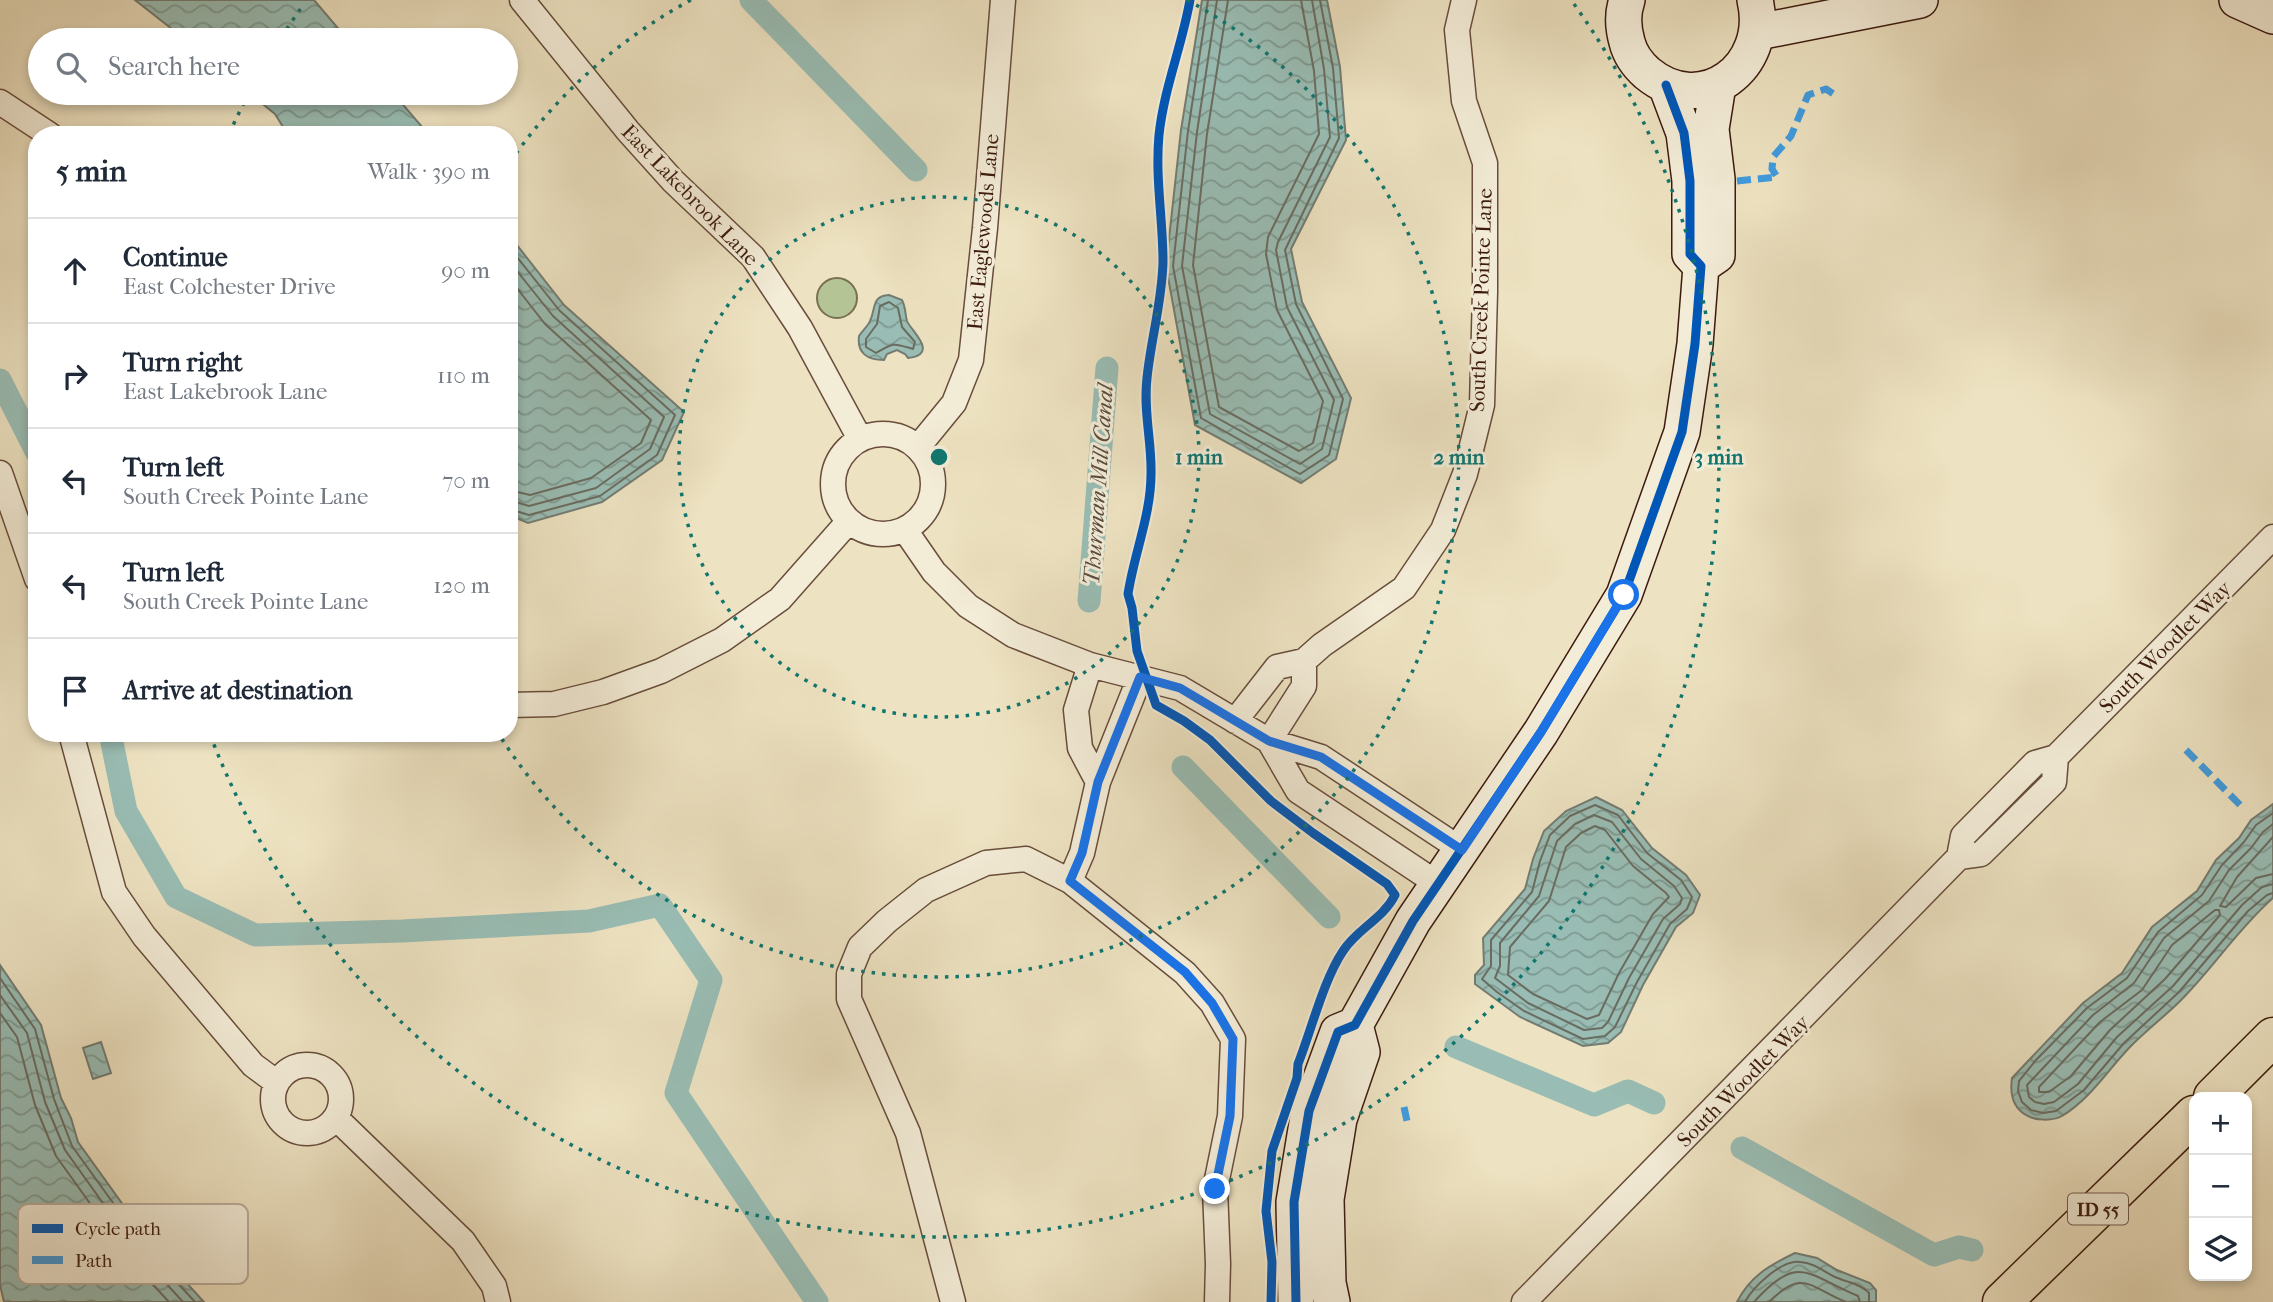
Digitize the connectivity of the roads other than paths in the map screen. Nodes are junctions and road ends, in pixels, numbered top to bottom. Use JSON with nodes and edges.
{"nodes":[{"id":1,"x":522,"y":0,"type":"edge"},
{"id":2,"x":1003,"y":0,"type":"edge"},
{"id":3,"x":1464,"y":0,"type":"edge"},
{"id":4,"x":1627,"y":0,"type":"edge"},
{"id":5,"x":1920,"y":0,"type":"edge"},
{"id":6,"x":2237,"y":0,"type":"edge"},
{"id":7,"x":1757,"y":16,"type":"edge"},
{"id":8,"x":2273,"y":16,"type":"edge"},
{"id":9,"x":1666,"y":85,"type":"junction"},
{"id":10,"x":1718,"y":85,"type":"junction"},
{"id":11,"x":0,"y":102,"type":"edge"},
{"id":12,"x":36,"y":126,"type":"edge"},
{"id":13,"x":1701,"y":266,"type":"junction"},
{"id":14,"x":860,"y":439,"type":"junction"},
{"id":15,"x":918,"y":447,"type":"junction"},
{"id":16,"x":0,"y":473,"type":"edge"},
{"id":17,"x":849,"y":522,"type":"junction"},
{"id":18,"x":905,"y":530,"type":"junction"},
{"id":19,"x":2273,"y":537,"type":"edge"},
{"id":20,"x":28,"y":553,"type":"edge"},
{"id":21,"x":1304,"y":661,"type":"junction"},
{"id":22,"x":1090,"y":664,"type":"junction"},
{"id":23,"x":1140,"y":677,"type":"junction"},
{"id":24,"x":518,"y":705,"type":"edge"},
{"id":25,"x":1235,"y":721,"type":"junction"},
{"id":26,"x":1269,"y":741,"type":"junction"},
{"id":27,"x":73,"y":742,"type":"edge"},
{"id":28,"x":1098,"y":782,"type":"junction"},
{"id":29,"x":1462,"y":850,"type":"junction"},
{"id":30,"x":1070,"y":881,"type":"junction"},
{"id":31,"x":1438,"y":884,"type":"junction"},
{"id":32,"x":1355,"y":1025,"type":"junction"},
{"id":33,"x":2273,"y":1037,"type":"edge"},
{"id":34,"x":276,"y":1082,"type":"junction"},
{"id":35,"x":2218,"y":1092,"type":"edge"},
{"id":36,"x":336,"y":1118,"type":"junction"},
{"id":37,"x":2189,"y":1120,"type":"edge"},
{"id":38,"x":498,"y":1302,"type":"edge"},
{"id":39,"x":953,"y":1302,"type":"edge"},
{"id":40,"x":1217,"y":1302,"type":"edge"},
{"id":41,"x":1296,"y":1302,"type":"edge"},
{"id":42,"x":1332,"y":1302,"type":"edge"},
{"id":43,"x":1524,"y":1302,"type":"edge"},
{"id":44,"x":2002,"y":1302,"type":"edge"}],
"edges":[{"from":1,"to":14,"type":"street","name":"East Lakebrook Lane"},
{"from":2,"to":15,"type":"street","name":"East Eaglewoods Lane"},
{"from":3,"to":21,"type":"street","name":"South Creek Pointe Lane"},
{"from":4,"to":9,"type":"street"},
{"from":5,"to":7,"type":"street"},
{"from":6,"to":8,"type":"street"},
{"from":7,"to":10,"type":"street"},
{"from":9,"to":10,"type":"street"},
{"from":9,"to":13,"type":"street"},
{"from":10,"to":13,"type":"street"},
{"from":11,"to":12,"type":"street"},
{"from":13,"to":29,"type":"street"},
{"from":14,"to":15,"type":"street"},
{"from":14,"to":17,"type":"street"},
{"from":15,"to":18,"type":"street"},
{"from":16,"to":20,"type":"street"},
{"from":17,"to":18,"type":"street"},
{"from":17,"to":24,"type":"street"},
{"from":18,"to":22,"type":"street"},
{"from":19,"to":43,"type":"street","name":"South Woodlet Way"},
{"from":21,"to":25,"type":"street","name":"South Creek Pointe Lane"},
{"from":21,"to":26,"type":"street"},
{"from":22,"to":23,"type":"street"},
{"from":22,"to":28,"type":"street"},
{"from":23,"to":25,"type":"street"},
{"from":23,"to":28,"type":"street"},
{"from":25,"to":26,"type":"street"},
{"from":26,"to":29,"type":"street"},
{"from":26,"to":31,"type":"street"},
{"from":27,"to":34,"type":"street"},
{"from":28,"to":30,"type":"street"},
{"from":29,"to":31,"type":"street"},
{"from":30,"to":39,"type":"street"},
{"from":30,"to":40,"type":"street"},
{"from":31,"to":32,"type":"street"},
{"from":32,"to":41,"type":"street"},
{"from":32,"to":42,"type":"street"},
{"from":33,"to":35,"type":"highway"},
{"from":34,"to":36,"type":"street"},
{"from":34,"to":36,"type":"street"},
{"from":36,"to":38,"type":"street"},
{"from":37,"to":44,"type":"highway","number":"ID 55"}]}
